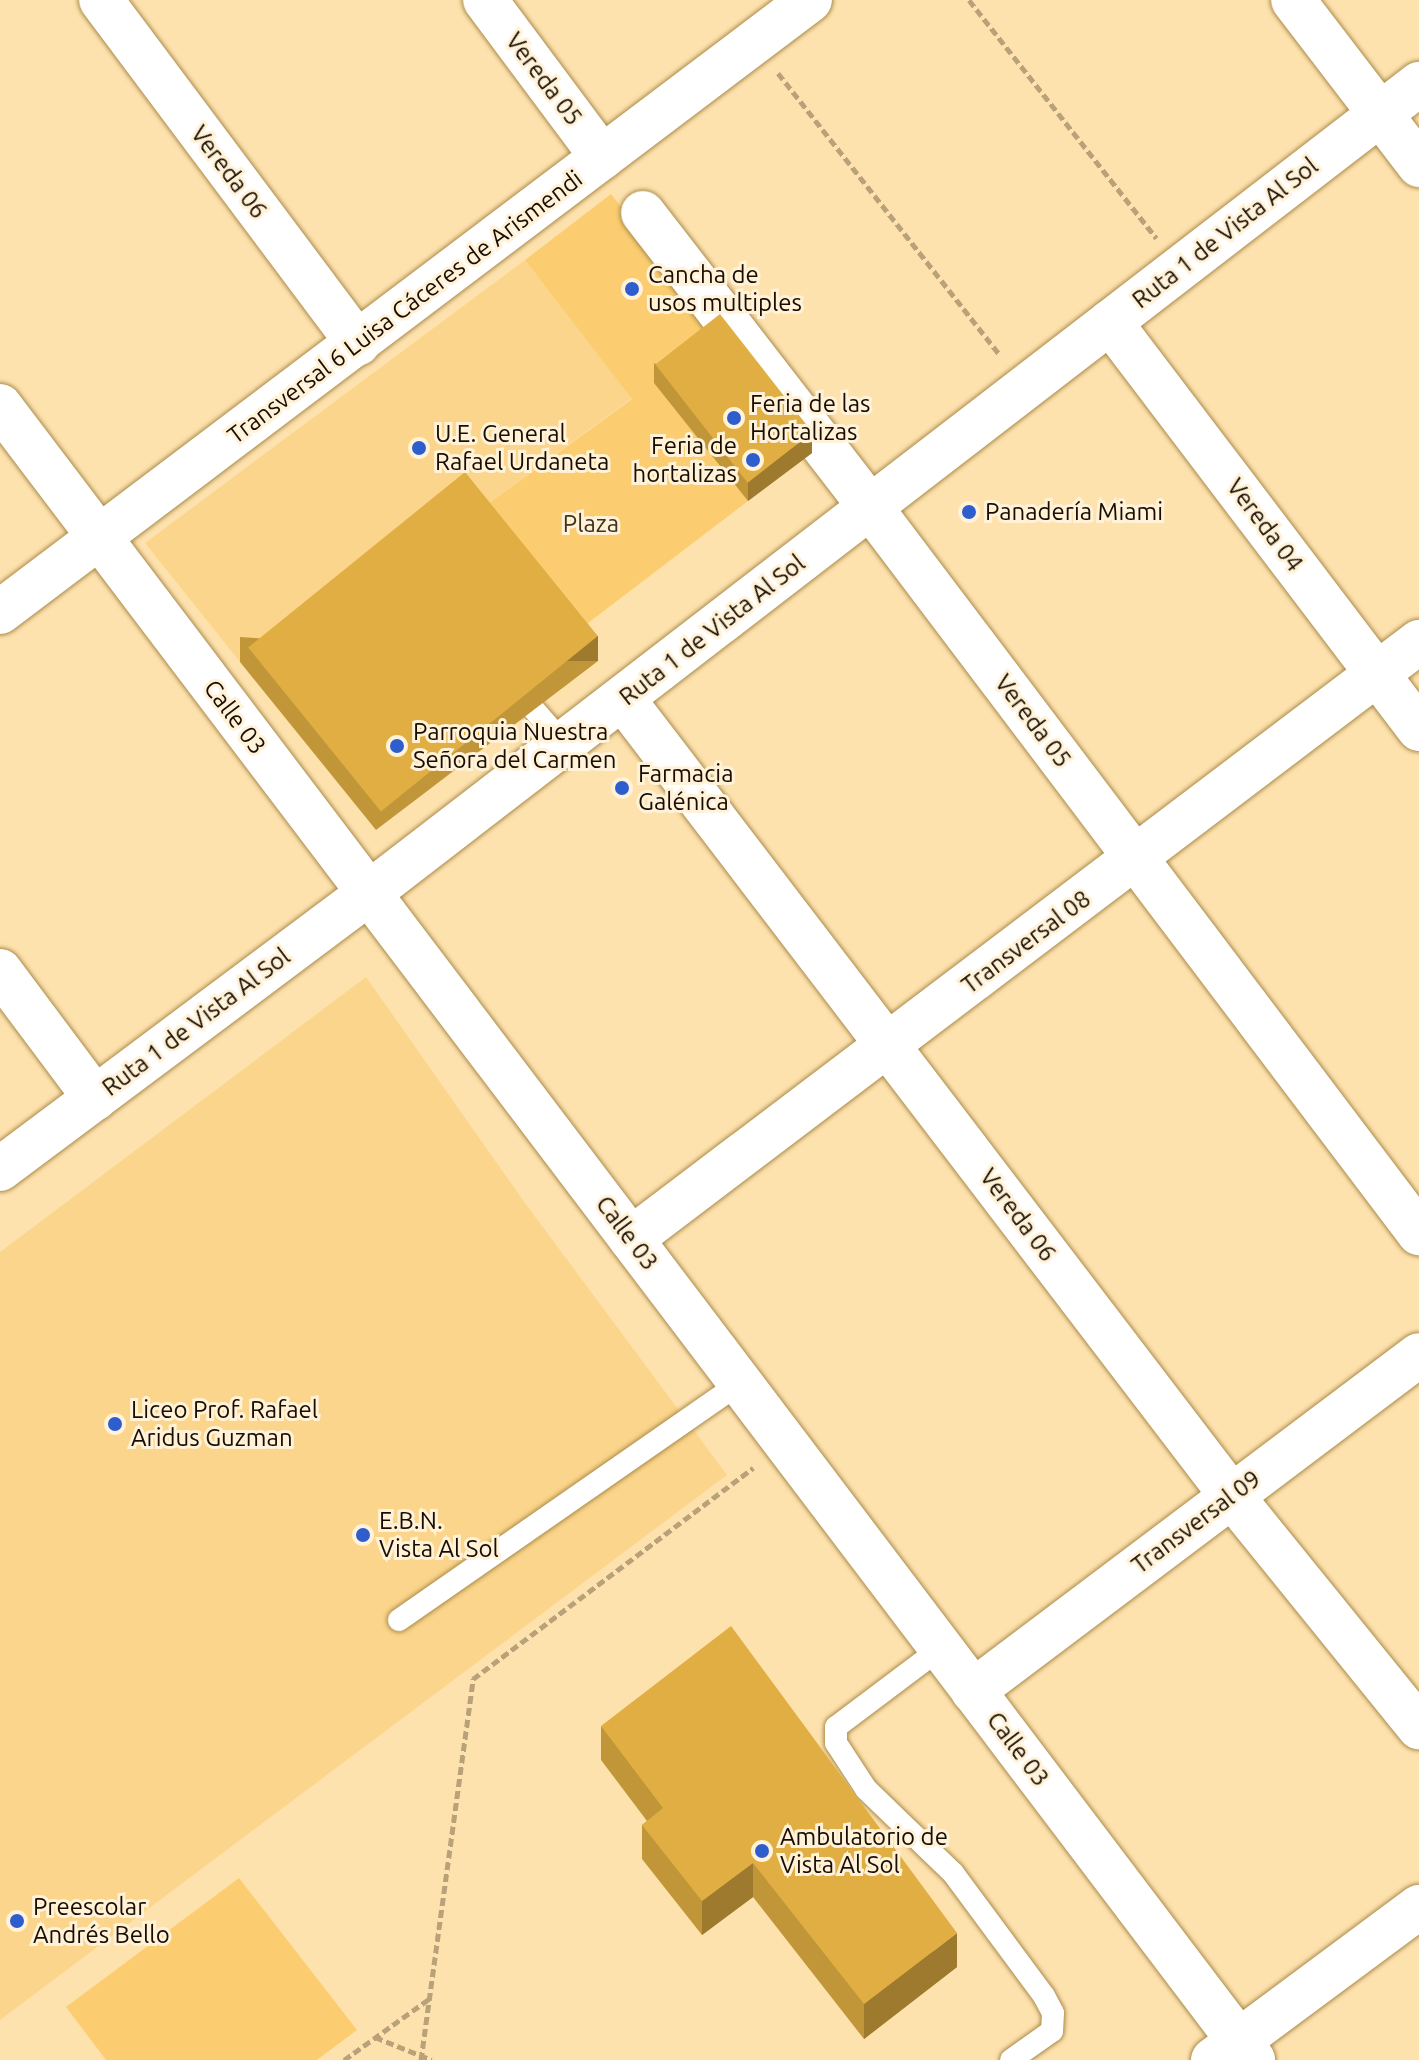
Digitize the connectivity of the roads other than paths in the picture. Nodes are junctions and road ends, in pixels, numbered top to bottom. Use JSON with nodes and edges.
{"nodes":[{"id":1,"x":101,"y":0,"type":"edge"},
{"id":2,"x":485,"y":0,"type":"edge"},
{"id":3,"x":810,"y":0,"type":"edge"},
{"id":4,"x":1293,"y":0,"type":"edge"},
{"id":5,"x":1419,"y":84,"type":"edge"},
{"id":6,"x":1381,"y":114,"type":"junction"},
{"id":7,"x":602,"y":157,"type":"junction"},
{"id":8,"x":1419,"y":165,"type":"edge"},
{"id":9,"x":643,"y":213,"type":"dead end"},
{"id":10,"x":1110,"y":322,"type":"junction"},
{"id":11,"x":358,"y":343,"type":"junction"},
{"id":12,"x":0,"y":406,"type":"edge"},
{"id":13,"x":871,"y":508,"type":"junction"},
{"id":14,"x":100,"y":538,"type":"junction"},
{"id":15,"x":0,"y":612,"type":"edge"},
{"id":16,"x":1419,"y":642,"type":"edge"},
{"id":17,"x":502,"y":673,"type":"edge"},
{"id":18,"x":1378,"y":674,"type":"junction"},
{"id":19,"x":623,"y":699,"type":"junction"},
{"id":20,"x":1419,"y":729,"type":"edge"},
{"id":21,"x":564,"y":744,"type":"junction"},
{"id":22,"x":1137,"y":858,"type":"junction"},
{"id":23,"x":369,"y":893,"type":"junction"},
{"id":24,"x":0,"y":971,"type":"edge"},
{"id":25,"x":890,"y":1046,"type":"junction"},
{"id":26,"x":95,"y":1098,"type":"junction"},
{"id":27,"x":0,"y":1169,"type":"edge"},
{"id":28,"x":1419,"y":1233,"type":"edge"},
{"id":29,"x":631,"y":1239,"type":"junction"},
{"id":30,"x":1419,"y":1355,"type":"edge"},
{"id":31,"x":740,"y":1383,"type":"junction"},
{"id":32,"x":1231,"y":1495,"type":"junction"},
{"id":33,"x":399,"y":1620,"type":"dead end"},
{"id":34,"x":941,"y":1648,"type":"junction"},
{"id":35,"x":973,"y":1691,"type":"junction"},
{"id":36,"x":1419,"y":1727,"type":"edge"},
{"id":37,"x":1419,"y":1907,"type":"edge"},
{"id":38,"x":1235,"y":2053,"type":"edge"},
{"id":39,"x":1011,"y":2060,"type":"edge"}],
"edges":[{"from":1,"to":11,"type":"street","name":"Vereda 06"},
{"from":2,"to":7,"type":"street","name":"Vereda 05"},
{"from":3,"to":7,"type":"street","name":"Transversal 6 Luisa Cáceres de Arismendi"},
{"from":4,"to":6,"type":"street"},
{"from":5,"to":6,"type":"street","name":"Ruta 1 de Vista Al Sol"},
{"from":6,"to":8,"type":"street"},
{"from":6,"to":10,"type":"street","name":"Ruta 1 de Vista Al Sol"},
{"from":7,"to":11,"type":"street","name":"Transversal 6 Luisa Cáceres de Arismendi"},
{"from":9,"to":13,"type":"street","name":"Vereda 05"},
{"from":10,"to":13,"type":"street","name":"Ruta 1 de Vista Al Sol"},
{"from":10,"to":18,"type":"street","name":"Vereda 04"},
{"from":11,"to":14,"type":"street","name":"Transversal 6 Luisa Cáceres de Arismendi"},
{"from":12,"to":14,"type":"street","name":"Calle 03"},
{"from":13,"to":19,"type":"street","name":"Ruta 1 de Vista Al Sol"},
{"from":13,"to":22,"type":"street","name":"Vereda 05"},
{"from":14,"to":15,"type":"street","name":"Transversal 6 Luisa Cáceres de Arismendi"},
{"from":14,"to":23,"type":"street","name":"Calle 03"},
{"from":16,"to":18,"type":"street","name":"Transversal 08"},
{"from":17,"to":21,"type":"lane"},
{"from":18,"to":20,"type":"street","name":"Vereda 04"},
{"from":18,"to":22,"type":"street","name":"Transversal 08"},
{"from":19,"to":21,"type":"street","name":"Ruta 1 de Vista Al Sol"},
{"from":19,"to":25,"type":"street","name":"Vereda 06"},
{"from":21,"to":23,"type":"street","name":"Ruta 1 de Vista Al Sol"},
{"from":22,"to":25,"type":"street","name":"Transversal 08"},
{"from":22,"to":28,"type":"street","name":"Vereda 05"},
{"from":23,"to":26,"type":"street","name":"Ruta 1 de Vista Al Sol"},
{"from":23,"to":29,"type":"street","name":"Calle 03"},
{"from":24,"to":26,"type":"street"},
{"from":25,"to":29,"type":"street","name":"Transversal 08"},
{"from":25,"to":32,"type":"street","name":"Vereda 06"},
{"from":26,"to":27,"type":"street","name":"Ruta 1 de Vista Al Sol"},
{"from":29,"to":31,"type":"street","name":"Calle 03"},
{"from":30,"to":32,"type":"street","name":"Transversal 09"},
{"from":31,"to":33,"type":"lane"},
{"from":31,"to":34,"type":"street","name":"Calle 03"},
{"from":32,"to":35,"type":"street","name":"Transversal 09"},
{"from":32,"to":36,"type":"street","name":"Vereda 06"},
{"from":34,"to":35,"type":"street","name":"Calle 03"},
{"from":34,"to":39,"type":"lane"},
{"from":35,"to":38,"type":"street","name":"Calle 03"},
{"from":37,"to":38,"type":"street"}]}
